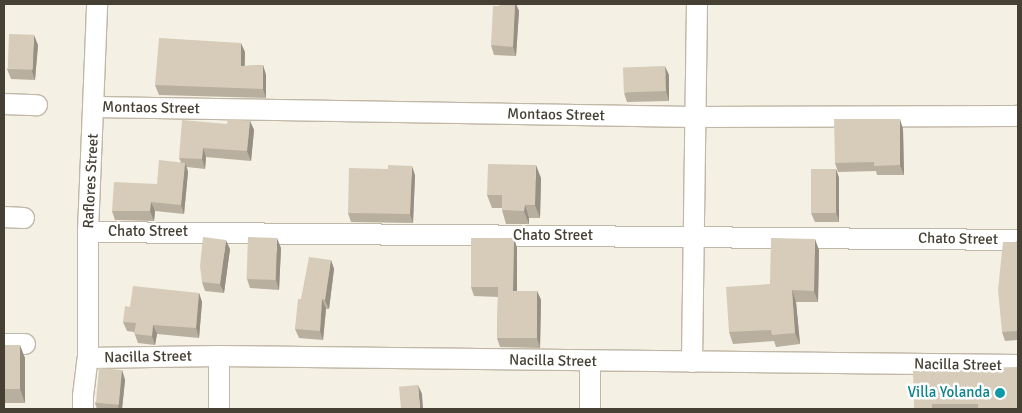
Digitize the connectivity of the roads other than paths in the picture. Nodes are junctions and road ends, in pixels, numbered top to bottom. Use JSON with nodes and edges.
{"nodes":[{"id":1,"x":97,"y":4,"type":"edge"},
{"id":2,"x":697,"y":4,"type":"edge"},
{"id":3,"x":4,"y":104,"type":"edge"},
{"id":4,"x":37,"y":105,"type":"dead end"},
{"id":5,"x":94,"y":107,"type":"junction"},
{"id":6,"x":1018,"y":116,"type":"edge"},
{"id":7,"x":694,"y":117,"type":"junction"},
{"id":8,"x":4,"y":217,"type":"edge"},
{"id":9,"x":24,"y":218,"type":"dead end"},
{"id":10,"x":88,"y":232,"type":"junction"},
{"id":11,"x":693,"y":237,"type":"junction"},
{"id":12,"x":1018,"y":240,"type":"edge"},
{"id":13,"x":4,"y":344,"type":"edge"},
{"id":14,"x":25,"y":344,"type":"dead end"},
{"id":15,"x":219,"y":356,"type":"junction"},
{"id":16,"x":88,"y":358,"type":"junction"},
{"id":17,"x":590,"y":361,"type":"junction"},
{"id":18,"x":692,"y":362,"type":"junction"},
{"id":19,"x":1018,"y":365,"type":"edge"},
{"id":20,"x":83,"y":409,"type":"edge"},
{"id":21,"x":218,"y":409,"type":"edge"},
{"id":22,"x":590,"y":409,"type":"edge"}],
"edges":[{"from":1,"to":5,"type":"street","name":"Raflores Street"},
{"from":2,"to":7,"type":"street"},
{"from":3,"to":4,"type":"street"},
{"from":5,"to":7,"type":"street","name":"Montaos Street"},
{"from":5,"to":10,"type":"street","name":"Raflores Street"},
{"from":6,"to":7,"type":"street","name":"Montaos Street"},
{"from":7,"to":11,"type":"street"},
{"from":8,"to":9,"type":"street"},
{"from":10,"to":11,"type":"street","name":"Chato Street"},
{"from":10,"to":16,"type":"street","name":"Raflores Street"},
{"from":11,"to":12,"type":"street","name":"Chato Street"},
{"from":11,"to":18,"type":"street"},
{"from":13,"to":14,"type":"street"},
{"from":15,"to":16,"type":"street","name":"Nacilla Street"},
{"from":15,"to":17,"type":"street","name":"Nacilla Street"},
{"from":15,"to":21,"type":"street"},
{"from":16,"to":20,"type":"street","name":"Raflores Street"},
{"from":17,"to":18,"type":"street","name":"Nacilla Street"},
{"from":17,"to":22,"type":"street"},
{"from":18,"to":19,"type":"street","name":"Nacilla Street"}]}
